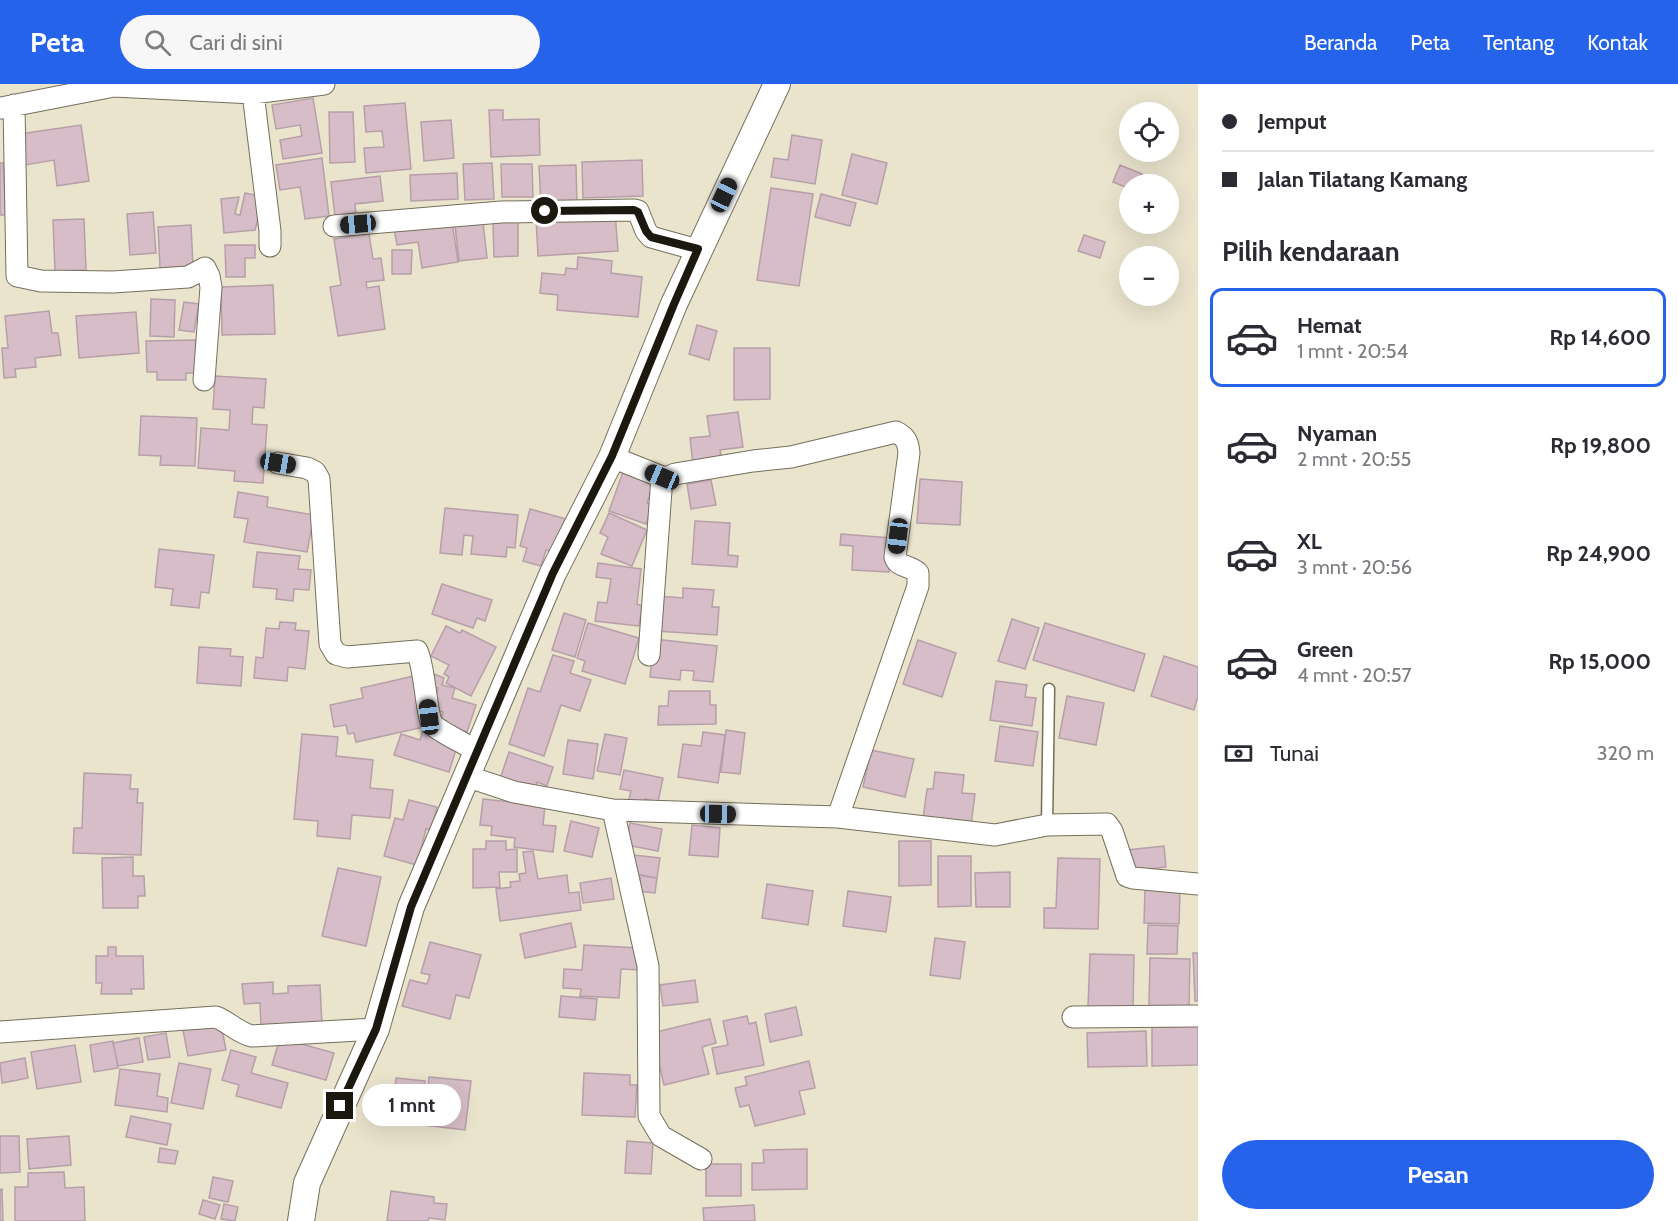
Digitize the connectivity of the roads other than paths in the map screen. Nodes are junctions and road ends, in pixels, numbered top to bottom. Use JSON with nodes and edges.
{"nodes":[{"id":1,"x":324,"y":84,"type":"edge"},
{"id":2,"x":777,"y":84,"type":"edge"},
{"id":3,"x":253,"y":93,"type":"junction"},
{"id":4,"x":7,"y":106,"type":"edge"},
{"id":5,"x":334,"y":226,"type":"dead end"},
{"id":6,"x":270,"y":246,"type":"dead end"},
{"id":7,"x":698,"y":249,"type":"junction"},
{"id":8,"x":204,"y":380,"type":"dead end"},
{"id":9,"x":612,"y":456,"type":"junction"},
{"id":10,"x":278,"y":463,"type":"dead end"},
{"id":11,"x":662,"y":477,"type":"junction"},
{"id":12,"x":649,"y":655,"type":"dead end"},
{"id":13,"x":1049,"y":689,"type":"dead end"},
{"id":14,"x":478,"y":752,"type":"junction"},
{"id":15,"x":466,"y":776,"type":"junction"},
{"id":16,"x":613,"y":810,"type":"junction"},
{"id":17,"x":838,"y":817,"type":"junction"},
{"id":18,"x":1047,"y":825,"type":"junction"},
{"id":19,"x":1198,"y":884,"type":"edge"},
{"id":20,"x":1198,"y":1016,"type":"edge"},
{"id":21,"x":1073,"y":1017,"type":"dead end"},
{"id":22,"x":376,"y":1029,"type":"junction"},
{"id":23,"x":0,"y":1032,"type":"edge"},
{"id":24,"x":700,"y":1159,"type":"dead end"},
{"id":25,"x":301,"y":1221,"type":"edge"}],
"edges":[{"from":1,"to":3,"type":"street"},
{"from":2,"to":7,"type":"street"},
{"from":3,"to":4,"type":"street"},
{"from":3,"to":6,"type":"street"},
{"from":4,"to":8,"type":"street"},
{"from":5,"to":7,"type":"street"},
{"from":7,"to":9,"type":"street"},
{"from":9,"to":11,"type":"street"},
{"from":9,"to":14,"type":"street"},
{"from":10,"to":14,"type":"street"},
{"from":11,"to":12,"type":"street"},
{"from":11,"to":17,"type":"street"},
{"from":13,"to":18,"type":"lane"},
{"from":14,"to":15,"type":"street"},
{"from":15,"to":16,"type":"street"},
{"from":15,"to":22,"type":"street"},
{"from":16,"to":17,"type":"street"},
{"from":16,"to":24,"type":"street"},
{"from":17,"to":18,"type":"street"},
{"from":18,"to":19,"type":"street"},
{"from":20,"to":21,"type":"street"},
{"from":22,"to":23,"type":"street"},
{"from":22,"to":25,"type":"street"}]}
